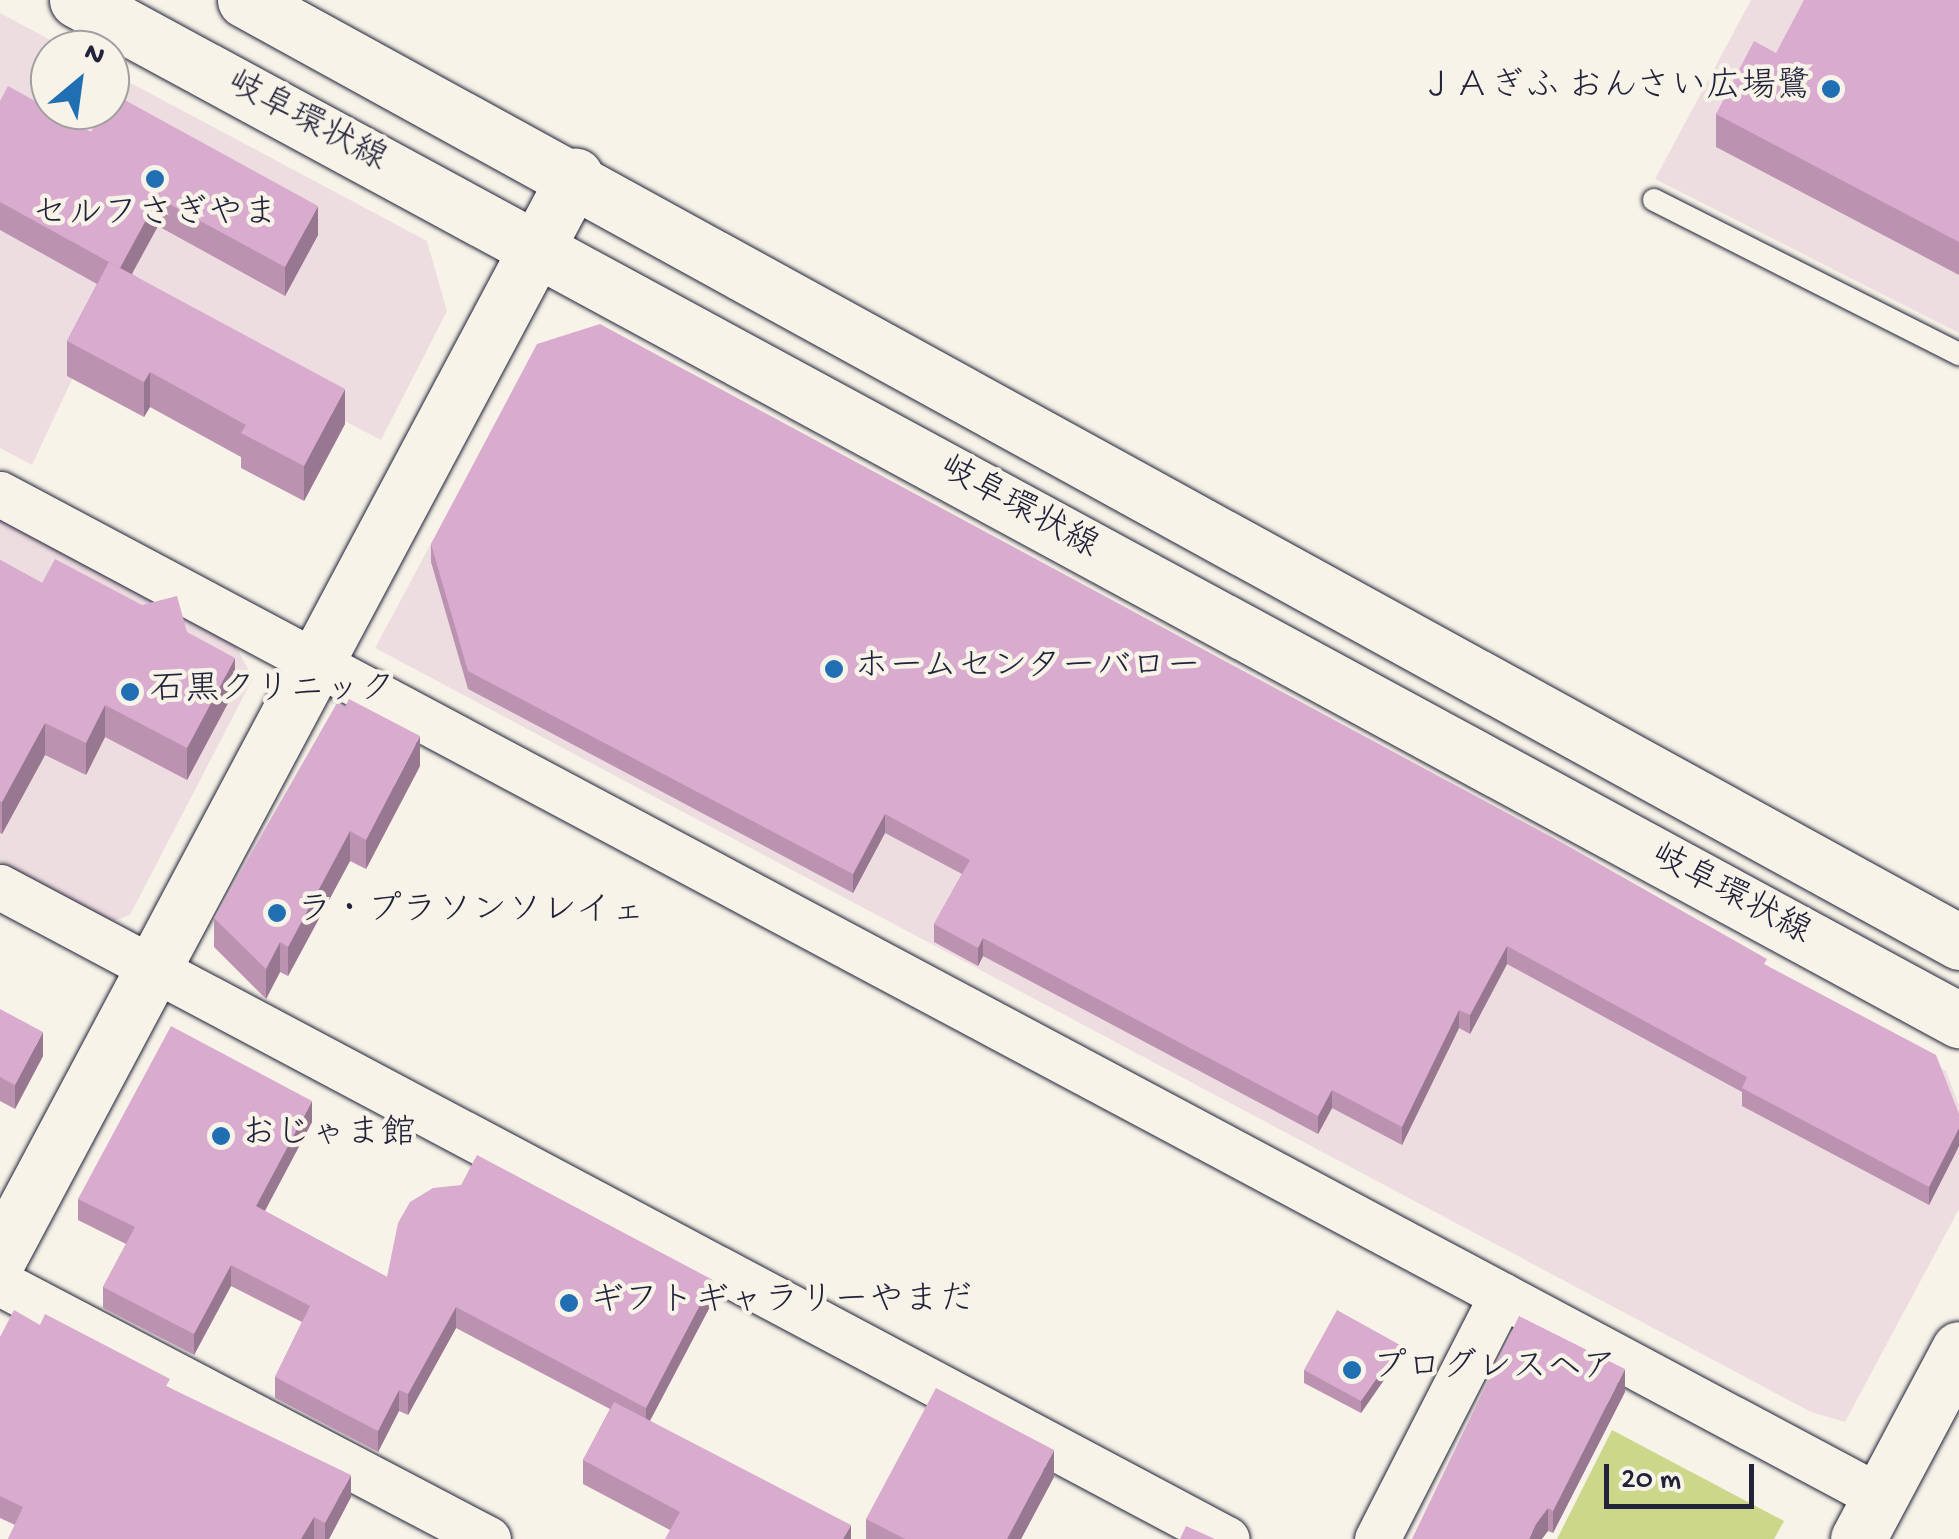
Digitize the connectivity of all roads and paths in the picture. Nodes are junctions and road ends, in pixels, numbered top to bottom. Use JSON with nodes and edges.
{"nodes":[{"id":1,"x":77,"y":0,"type":"edge"},
{"id":2,"x":245,"y":0,"type":"edge"},
{"id":3,"x":575,"y":176,"type":"junction"},
{"id":4,"x":1654,"y":200,"type":"dead end"},
{"id":5,"x":537,"y":248,"type":"junction"},
{"id":6,"x":1959,"y":354,"type":"edge"},
{"id":7,"x":0,"y":494,"type":"edge"},
{"id":8,"x":317,"y":662,"type":"junction"},
{"id":9,"x":0,"y":887,"type":"edge"},
{"id":10,"x":1959,"y":942,"type":"edge"},
{"id":11,"x":154,"y":970,"type":"junction"},
{"id":12,"x":1959,"y":1020,"type":"edge"},
{"id":13,"x":0,"y":1256,"type":"edge"},
{"id":14,"x":0,"y":1284,"type":"edge"},
{"id":15,"x":1502,"y":1295,"type":"junction"},
{"id":16,"x":1959,"y":1348,"type":"edge"},
{"id":17,"x":1869,"y":1518,"type":"edge"},
{"id":18,"x":488,"y":1539,"type":"edge"},
{"id":19,"x":1227,"y":1539,"type":"edge"},
{"id":20,"x":1377,"y":1539,"type":"edge"}],
"edges":[{"from":1,"to":5,"type":"main road","name":"岐阜環状線"},
{"from":2,"to":3,"type":"main road","name":"岐阜環状線"},
{"from":3,"to":5,"type":"main road"},
{"from":3,"to":10,"type":"main road","name":"岐阜環状線"},
{"from":4,"to":6,"type":"lane"},
{"from":5,"to":8,"type":"main road"},
{"from":5,"to":12,"type":"main road","name":"岐阜環状線"},
{"from":7,"to":8,"type":"street"},
{"from":8,"to":11,"type":"main road"},
{"from":8,"to":15,"type":"street"},
{"from":9,"to":11,"type":"street"},
{"from":11,"to":13,"type":"main road"},
{"from":11,"to":19,"type":"street"},
{"from":14,"to":18,"type":"street"},
{"from":15,"to":17,"type":"street"},
{"from":15,"to":20,"type":"street"},
{"from":16,"to":17,"type":"main road"}]}
